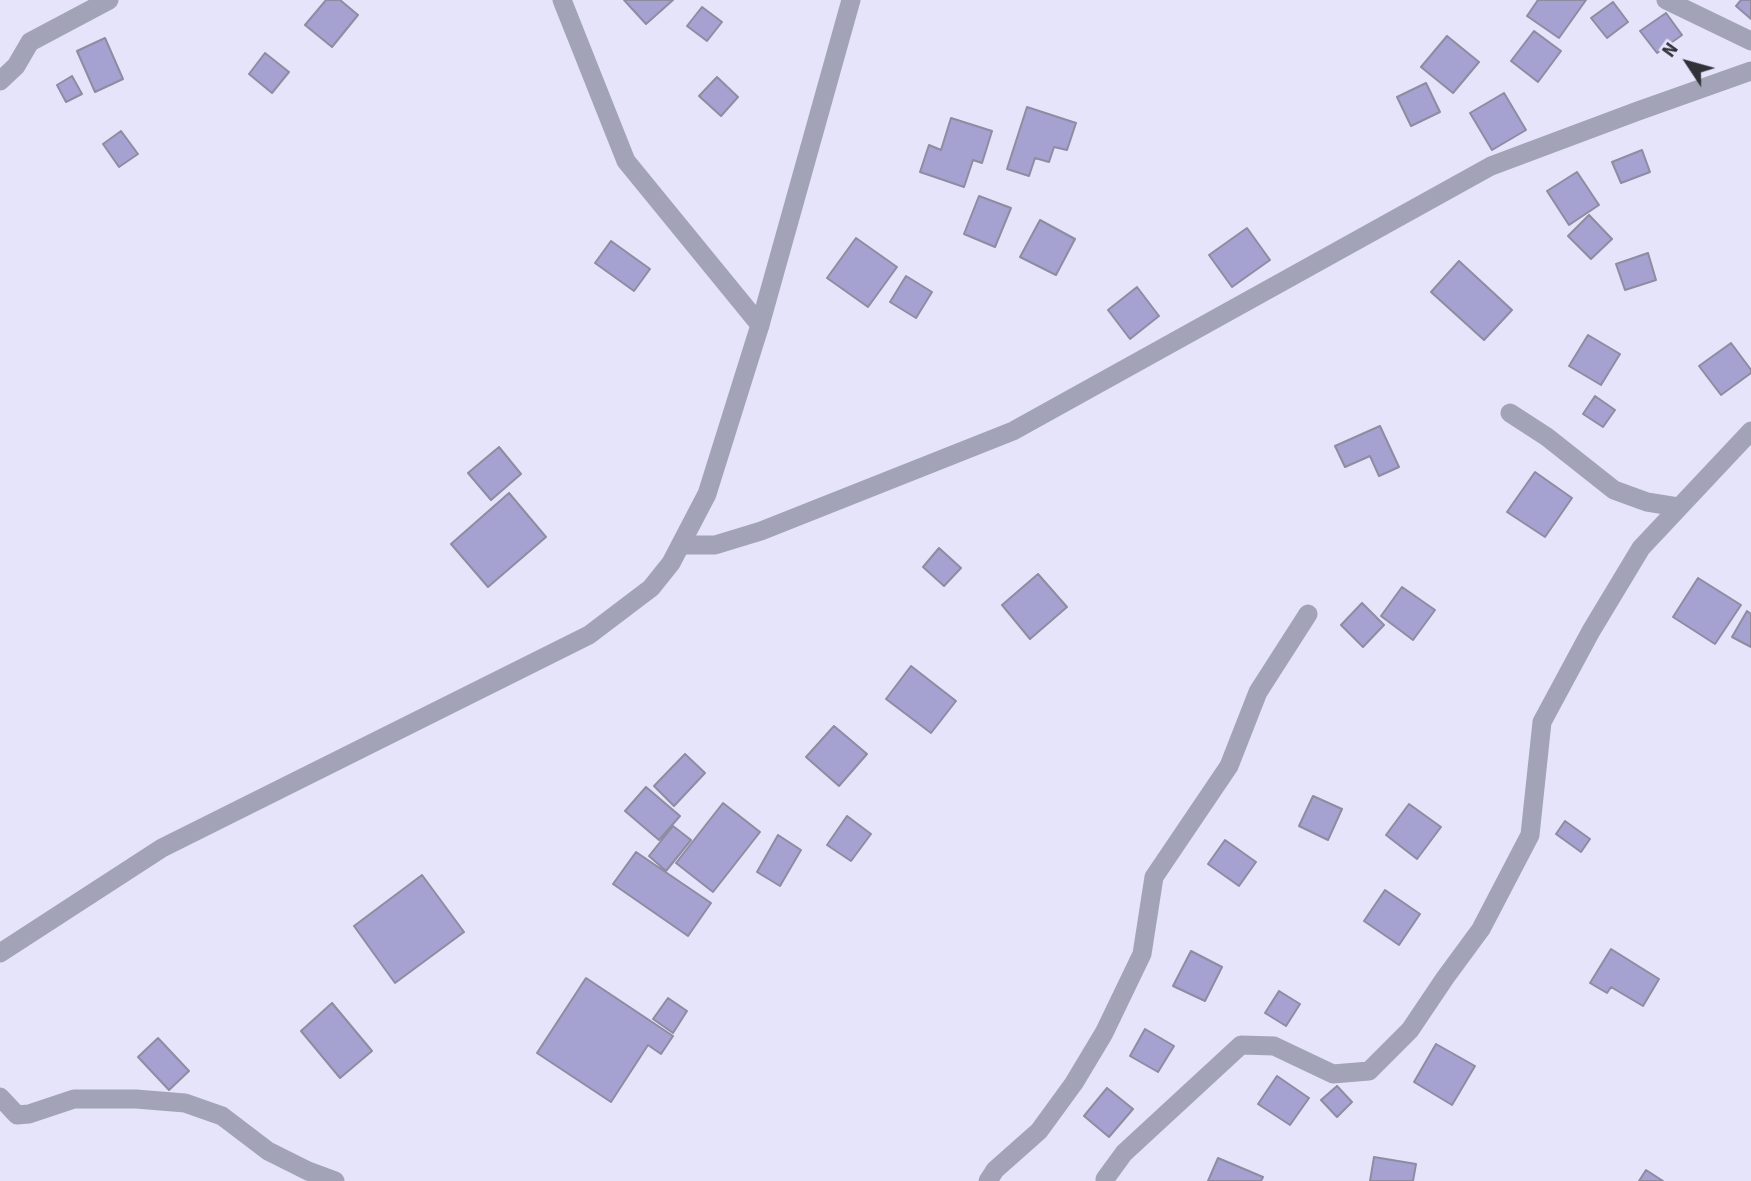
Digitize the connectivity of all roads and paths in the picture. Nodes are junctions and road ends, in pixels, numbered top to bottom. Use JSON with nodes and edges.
{"nodes":[{"id":1,"x":109,"y":0,"type":"edge"},
{"id":2,"x":562,"y":0,"type":"edge"},
{"id":3,"x":851,"y":0,"type":"edge"},
{"id":4,"x":1666,"y":0,"type":"edge"},
{"id":5,"x":1751,"y":41,"type":"edge"},
{"id":6,"x":1751,"y":71,"type":"edge"},
{"id":7,"x":0,"y":81,"type":"edge"},
{"id":8,"x":760,"y":325,"type":"junction"},
{"id":9,"x":1510,"y":413,"type":"dead end"},
{"id":10,"x":1751,"y":430,"type":"edge"},
{"id":11,"x":1678,"y":508,"type":"junction"},
{"id":12,"x":681,"y":545,"type":"junction"},
{"id":13,"x":1308,"y":614,"type":"dead end"},
{"id":14,"x":0,"y":953,"type":"edge"},
{"id":15,"x":0,"y":1097,"type":"edge"},
{"id":16,"x":1105,"y":1180,"type":"edge"},
{"id":17,"x":335,"y":1181,"type":"edge"},
{"id":18,"x":988,"y":1181,"type":"edge"}],
"edges":[{"from":1,"to":7,"type":"street"},
{"from":2,"to":8,"type":"street"},
{"from":3,"to":8,"type":"street"},
{"from":4,"to":5,"type":"street"},
{"from":6,"to":12,"type":"street"},
{"from":8,"to":12,"type":"street"},
{"from":9,"to":11,"type":"street"},
{"from":10,"to":11,"type":"street"},
{"from":11,"to":16,"type":"street"},
{"from":12,"to":14,"type":"street"},
{"from":13,"to":18,"type":"street"},
{"from":15,"to":17,"type":"street"}]}
